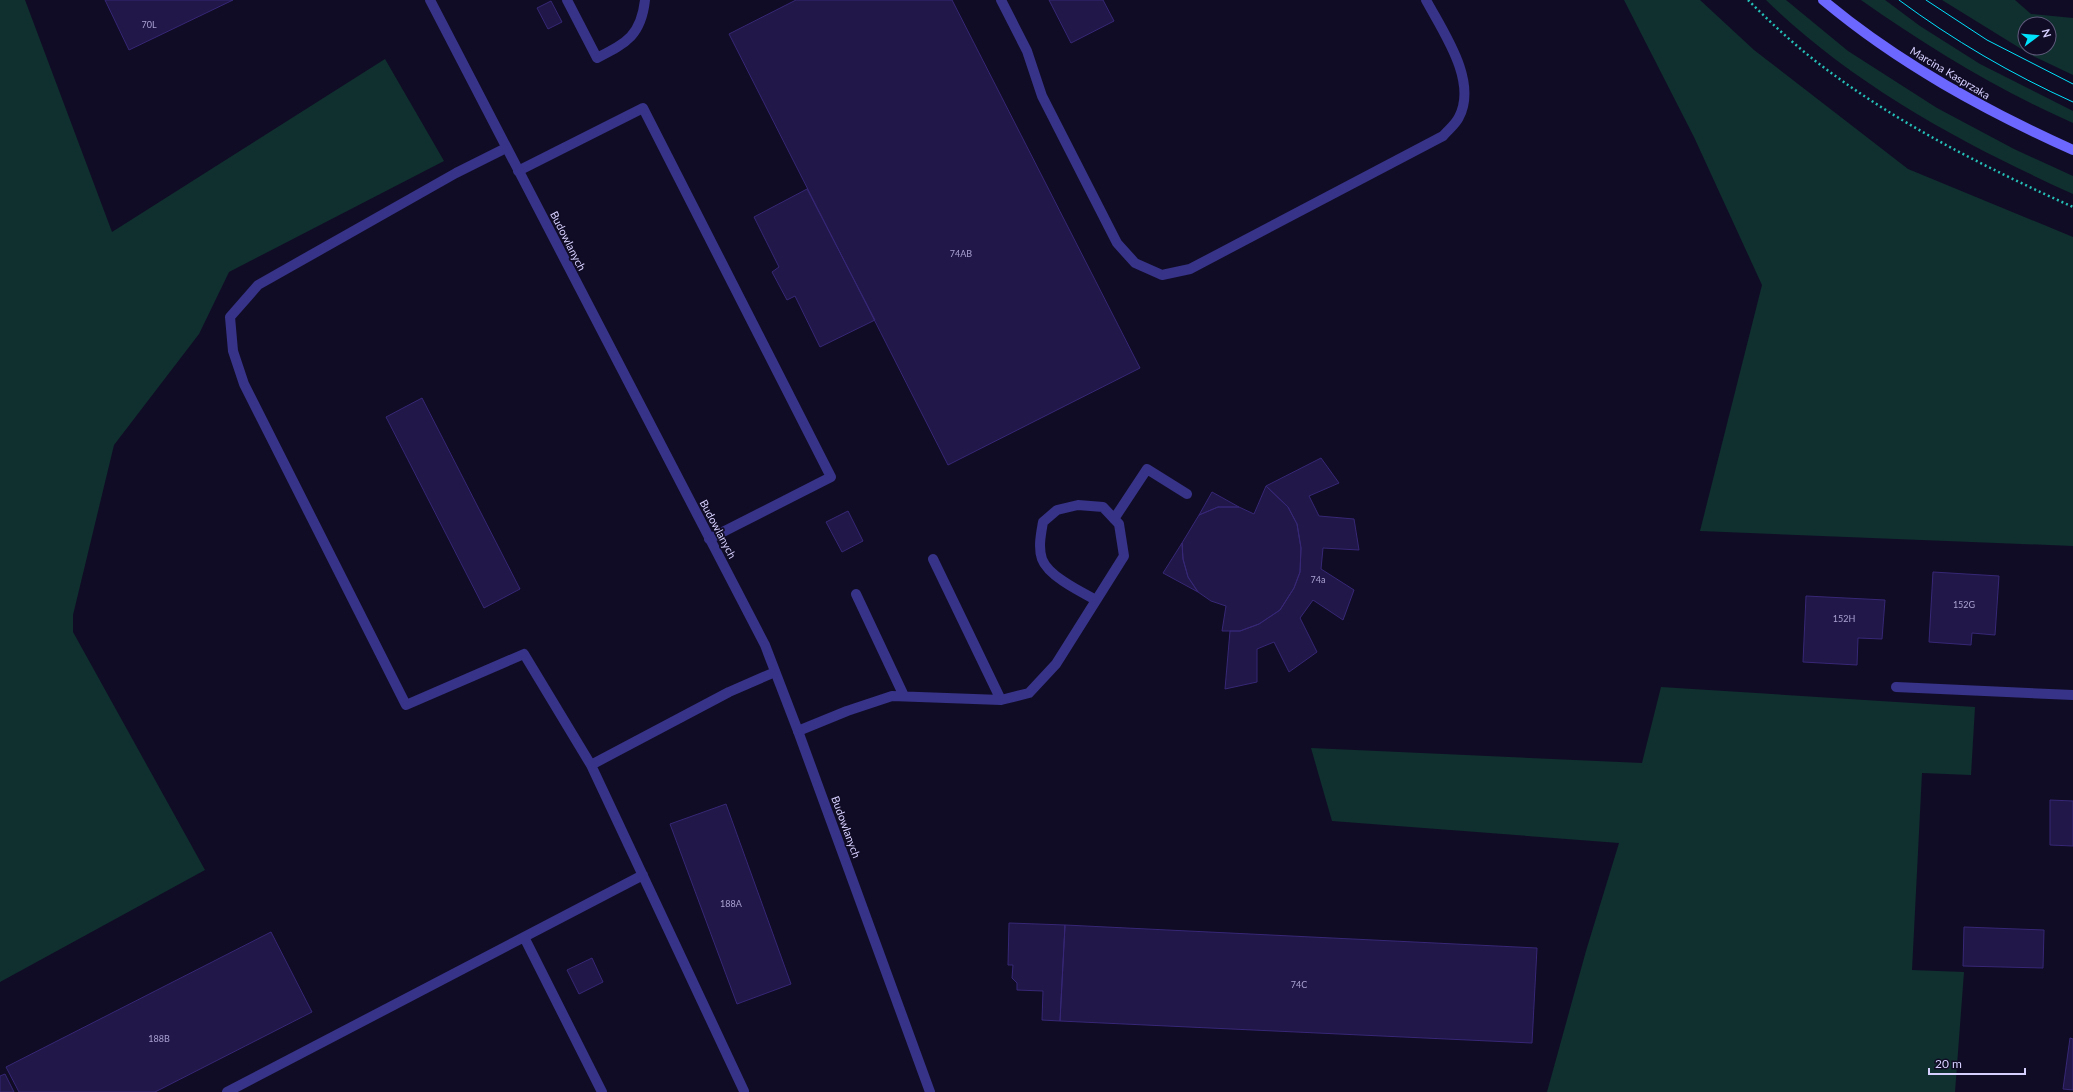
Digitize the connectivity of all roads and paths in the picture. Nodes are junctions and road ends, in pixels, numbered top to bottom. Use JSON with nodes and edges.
{"nodes":[{"id":1,"x":430,"y":0,"type":"edge"},
{"id":2,"x":567,"y":0,"type":"edge"},
{"id":3,"x":645,"y":0,"type":"edge"},
{"id":4,"x":1001,"y":0,"type":"edge"},
{"id":5,"x":1426,"y":0,"type":"edge"},
{"id":6,"x":1748,"y":0,"type":"edge"},
{"id":7,"x":1823,"y":0,"type":"edge"},
{"id":8,"x":506,"y":148,"type":"junction"},
{"id":9,"x":2073,"y":150,"type":"edge"},
{"id":10,"x":518,"y":171,"type":"junction"},
{"id":11,"x":2073,"y":207,"type":"edge"},
{"id":12,"x":1187,"y":494,"type":"dead end"},
{"id":13,"x":1114,"y":519,"type":"junction"},
{"id":14,"x":710,"y":539,"type":"junction"},
{"id":15,"x":933,"y":559,"type":"dead end"},
{"id":16,"x":856,"y":594,"type":"dead end"},
{"id":17,"x":1096,"y":600,"type":"junction"},
{"id":18,"x":775,"y":672,"type":"junction"},
{"id":19,"x":1896,"y":687,"type":"dead end"},
{"id":20,"x":2073,"y":695,"type":"edge"},
{"id":21,"x":904,"y":696,"type":"junction"},
{"id":22,"x":1001,"y":700,"type":"junction"},
{"id":23,"x":798,"y":731,"type":"junction"},
{"id":24,"x":591,"y":765,"type":"junction"},
{"id":25,"x":643,"y":875,"type":"junction"},
{"id":26,"x":524,"y":937,"type":"junction"},
{"id":27,"x":744,"y":1091,"type":"dead end"},
{"id":28,"x":227,"y":1092,"type":"edge"},
{"id":29,"x":602,"y":1092,"type":"edge"},
{"id":30,"x":930,"y":1092,"type":"edge"}],
"edges":[{"from":1,"to":8,"type":"street","name":"Budowlanych"},
{"from":2,"to":3,"type":"street"},
{"from":4,"to":5,"type":"street"},
{"from":6,"to":11,"type":"path"},
{"from":7,"to":9,"type":"street","name":"Marcina Kasprzaka"},
{"from":8,"to":10,"type":"street","name":"Budowlanych"},
{"from":8,"to":24,"type":"street"},
{"from":10,"to":14,"type":"street","name":"Budowlanych"},
{"from":10,"to":14,"type":"street"},
{"from":12,"to":13,"type":"street"},
{"from":13,"to":17,"type":"street"},
{"from":13,"to":17,"type":"street"},
{"from":14,"to":18,"type":"street","name":"Budowlanych"},
{"from":15,"to":22,"type":"street"},
{"from":16,"to":21,"type":"street"},
{"from":17,"to":22,"type":"street"},
{"from":18,"to":23,"type":"street","name":"Budowlanych"},
{"from":18,"to":24,"type":"street"},
{"from":19,"to":20,"type":"street"},
{"from":21,"to":22,"type":"street"},
{"from":21,"to":23,"type":"street"},
{"from":23,"to":30,"type":"street","name":"Budowlanych"},
{"from":24,"to":25,"type":"street"},
{"from":25,"to":26,"type":"street"},
{"from":25,"to":27,"type":"street"},
{"from":26,"to":28,"type":"street"},
{"from":26,"to":29,"type":"street"}]}
